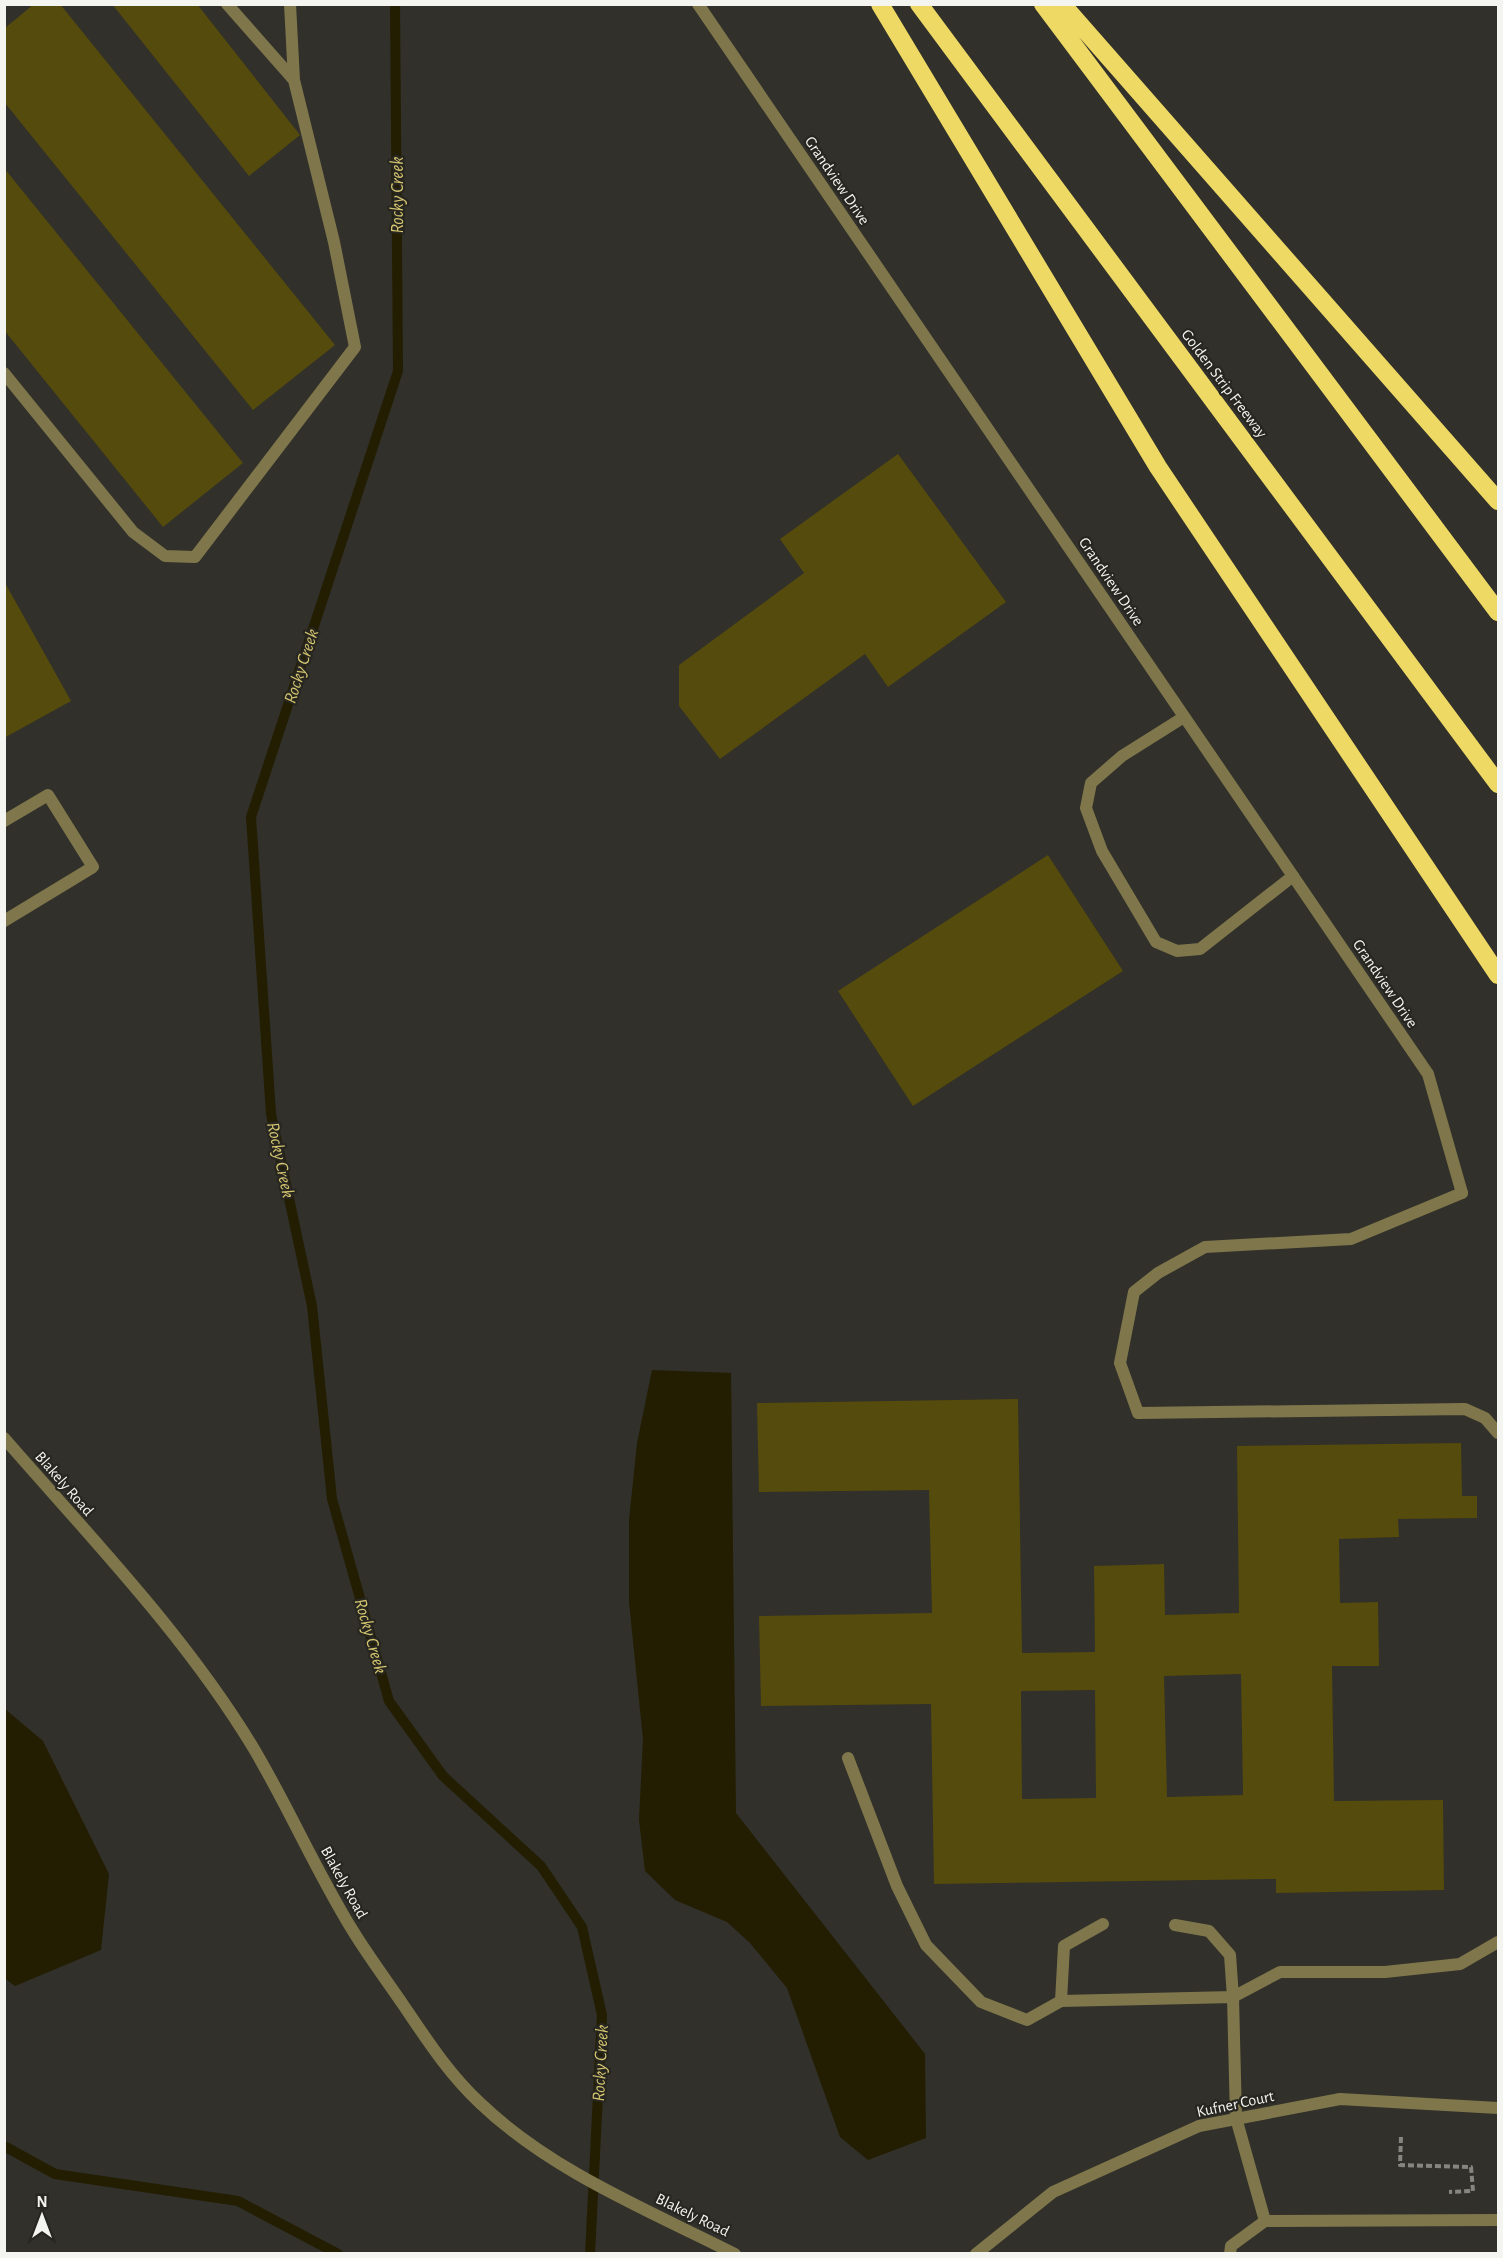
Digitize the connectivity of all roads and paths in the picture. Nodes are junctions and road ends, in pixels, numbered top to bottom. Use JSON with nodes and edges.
{"nodes":[{"id":1,"x":227,"y":4,"type":"edge"},
{"id":2,"x":290,"y":4,"type":"edge"},
{"id":3,"x":698,"y":4,"type":"edge"},
{"id":4,"x":880,"y":4,"type":"edge"},
{"id":5,"x":919,"y":4,"type":"edge"},
{"id":6,"x":1043,"y":4,"type":"edge"},
{"id":7,"x":1062,"y":4,"type":"edge"},
{"id":8,"x":294,"y":80,"type":"junction"},
{"id":9,"x":4,"y":373,"type":"edge"},
{"id":10,"x":1498,"y":501,"type":"edge"},
{"id":11,"x":1498,"y":612,"type":"edge"},
{"id":12,"x":1185,"y":717,"type":"junction"},
{"id":13,"x":1498,"y":784,"type":"edge"},
{"id":14,"x":4,"y":820,"type":"edge"},
{"id":15,"x":1293,"y":876,"type":"junction"},
{"id":16,"x":4,"y":921,"type":"edge"},
{"id":17,"x":1498,"y":975,"type":"edge"},
{"id":18,"x":1498,"y":1432,"type":"edge"},
{"id":19,"x":4,"y":1438,"type":"edge"},
{"id":20,"x":848,"y":1758,"type":"dead end"},
{"id":21,"x":1103,"y":1924,"type":"dead end"},
{"id":22,"x":1175,"y":1925,"type":"dead end"},
{"id":23,"x":1498,"y":1942,"type":"edge"},
{"id":24,"x":1233,"y":1997,"type":"junction"},
{"id":25,"x":1061,"y":2001,"type":"junction"},
{"id":26,"x":1498,"y":2108,"type":"edge"},
{"id":27,"x":1236,"y":2118,"type":"junction"},
{"id":28,"x":1401,"y":2137,"type":"dead end"},
{"id":29,"x":1437,"y":2193,"type":"dead end"},
{"id":30,"x":1498,"y":2220,"type":"edge"},
{"id":31,"x":1265,"y":2221,"type":"junction"},
{"id":32,"x":735,"y":2253,"type":"edge"},
{"id":33,"x":976,"y":2253,"type":"edge"},
{"id":34,"x":1230,"y":2253,"type":"edge"}],
"edges":[{"from":1,"to":8,"type":"street"},
{"from":2,"to":8,"type":"street"},
{"from":3,"to":12,"type":"street","name":"Grandview Drive"},
{"from":4,"to":17,"type":"highway"},
{"from":5,"to":13,"type":"highway","name":"Golden Strip Freeway"},
{"from":6,"to":11,"type":"highway"},
{"from":7,"to":10,"type":"highway"},
{"from":8,"to":9,"type":"street"},
{"from":12,"to":15,"type":"street","name":"Grandview Drive"},
{"from":12,"to":15,"type":"street"},
{"from":14,"to":16,"type":"street"},
{"from":15,"to":18,"type":"street","name":"Grandview Drive"},
{"from":19,"to":32,"type":"street","name":"Blakely Road"},
{"from":20,"to":25,"type":"street"},
{"from":21,"to":25,"type":"street"},
{"from":22,"to":24,"type":"street"},
{"from":23,"to":24,"type":"street"},
{"from":24,"to":25,"type":"street"},
{"from":24,"to":27,"type":"street"},
{"from":26,"to":27,"type":"street","name":"Kufner Court"},
{"from":27,"to":31,"type":"street"},
{"from":27,"to":33,"type":"street","name":"Kufner Court"},
{"from":28,"to":29,"type":"path"},
{"from":30,"to":31,"type":"street"},
{"from":31,"to":34,"type":"street"}]}
